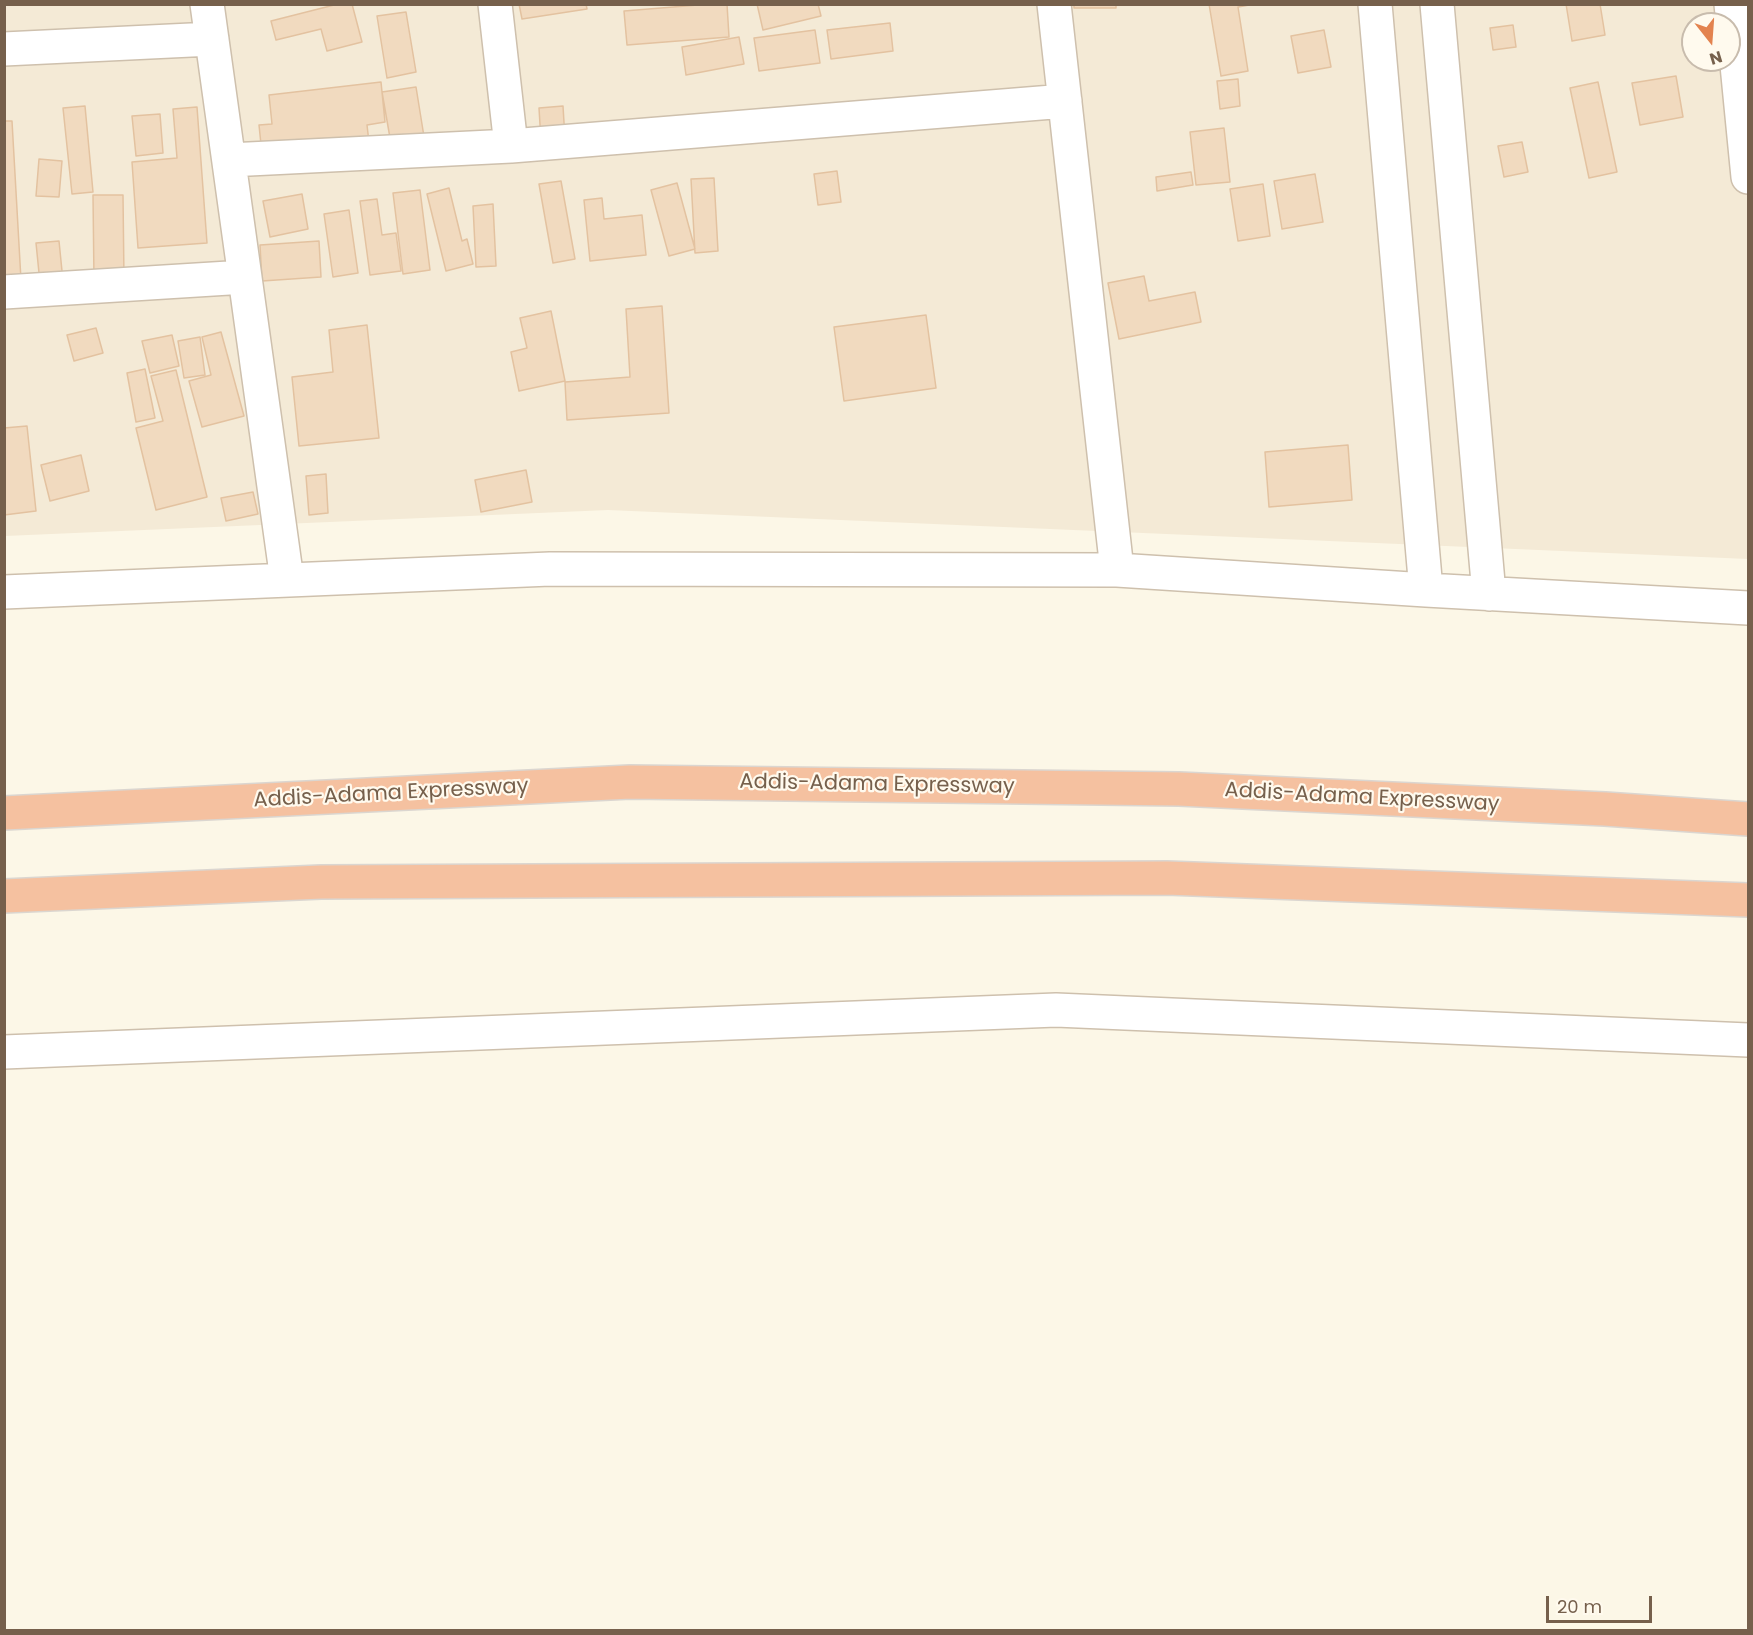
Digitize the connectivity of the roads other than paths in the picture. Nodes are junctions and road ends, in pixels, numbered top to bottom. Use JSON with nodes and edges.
{"nodes":[{"id":1,"x":207,"y":4,"type":"edge"},
{"id":2,"x":495,"y":4,"type":"edge"},
{"id":3,"x":1054,"y":4,"type":"edge"},
{"id":4,"x":1375,"y":4,"type":"edge"},
{"id":5,"x":1437,"y":4,"type":"edge"},
{"id":6,"x":1731,"y":4,"type":"edge"},
{"id":7,"x":212,"y":39,"type":"junction"},
{"id":8,"x":4,"y":49,"type":"edge"},
{"id":9,"x":1065,"y":101,"type":"junction"},
{"id":10,"x":511,"y":146,"type":"junction"},
{"id":11,"x":229,"y":160,"type":"junction"},
{"id":12,"x":1749,"y":177,"type":"edge"},
{"id":13,"x":245,"y":277,"type":"junction"},
{"id":14,"x":4,"y":292,"type":"edge"},
{"id":15,"x":1117,"y":570,"type":"junction"},
{"id":16,"x":286,"y":580,"type":"junction"},
{"id":17,"x":1426,"y":590,"type":"junction"},
{"id":18,"x":4,"y":592,"type":"edge"},
{"id":19,"x":1489,"y":594,"type":"junction"},
{"id":20,"x":1749,"y":608,"type":"edge"},
{"id":21,"x":4,"y":813,"type":"edge"},
{"id":22,"x":1749,"y":819,"type":"edge"},
{"id":23,"x":4,"y":896,"type":"edge"},
{"id":24,"x":1749,"y":900,"type":"edge"},
{"id":25,"x":1749,"y":1040,"type":"edge"},
{"id":26,"x":4,"y":1052,"type":"edge"}],
"edges":[{"from":1,"to":7,"type":"street"},
{"from":2,"to":10,"type":"street"},
{"from":3,"to":9,"type":"street"},
{"from":4,"to":17,"type":"street"},
{"from":5,"to":19,"type":"street"},
{"from":6,"to":12,"type":"street"},
{"from":7,"to":8,"type":"street"},
{"from":7,"to":11,"type":"street"},
{"from":9,"to":10,"type":"street"},
{"from":9,"to":15,"type":"street"},
{"from":10,"to":11,"type":"street"},
{"from":11,"to":13,"type":"street"},
{"from":13,"to":14,"type":"street"},
{"from":13,"to":16,"type":"street"},
{"from":15,"to":16,"type":"street"},
{"from":15,"to":17,"type":"street"},
{"from":16,"to":18,"type":"street"},
{"from":17,"to":19,"type":"street"},
{"from":19,"to":20,"type":"street"},
{"from":21,"to":22,"type":"highway","name":"Addis-Adama Expressway"},
{"from":23,"to":24,"type":"highway"},
{"from":25,"to":26,"type":"street"}]}
